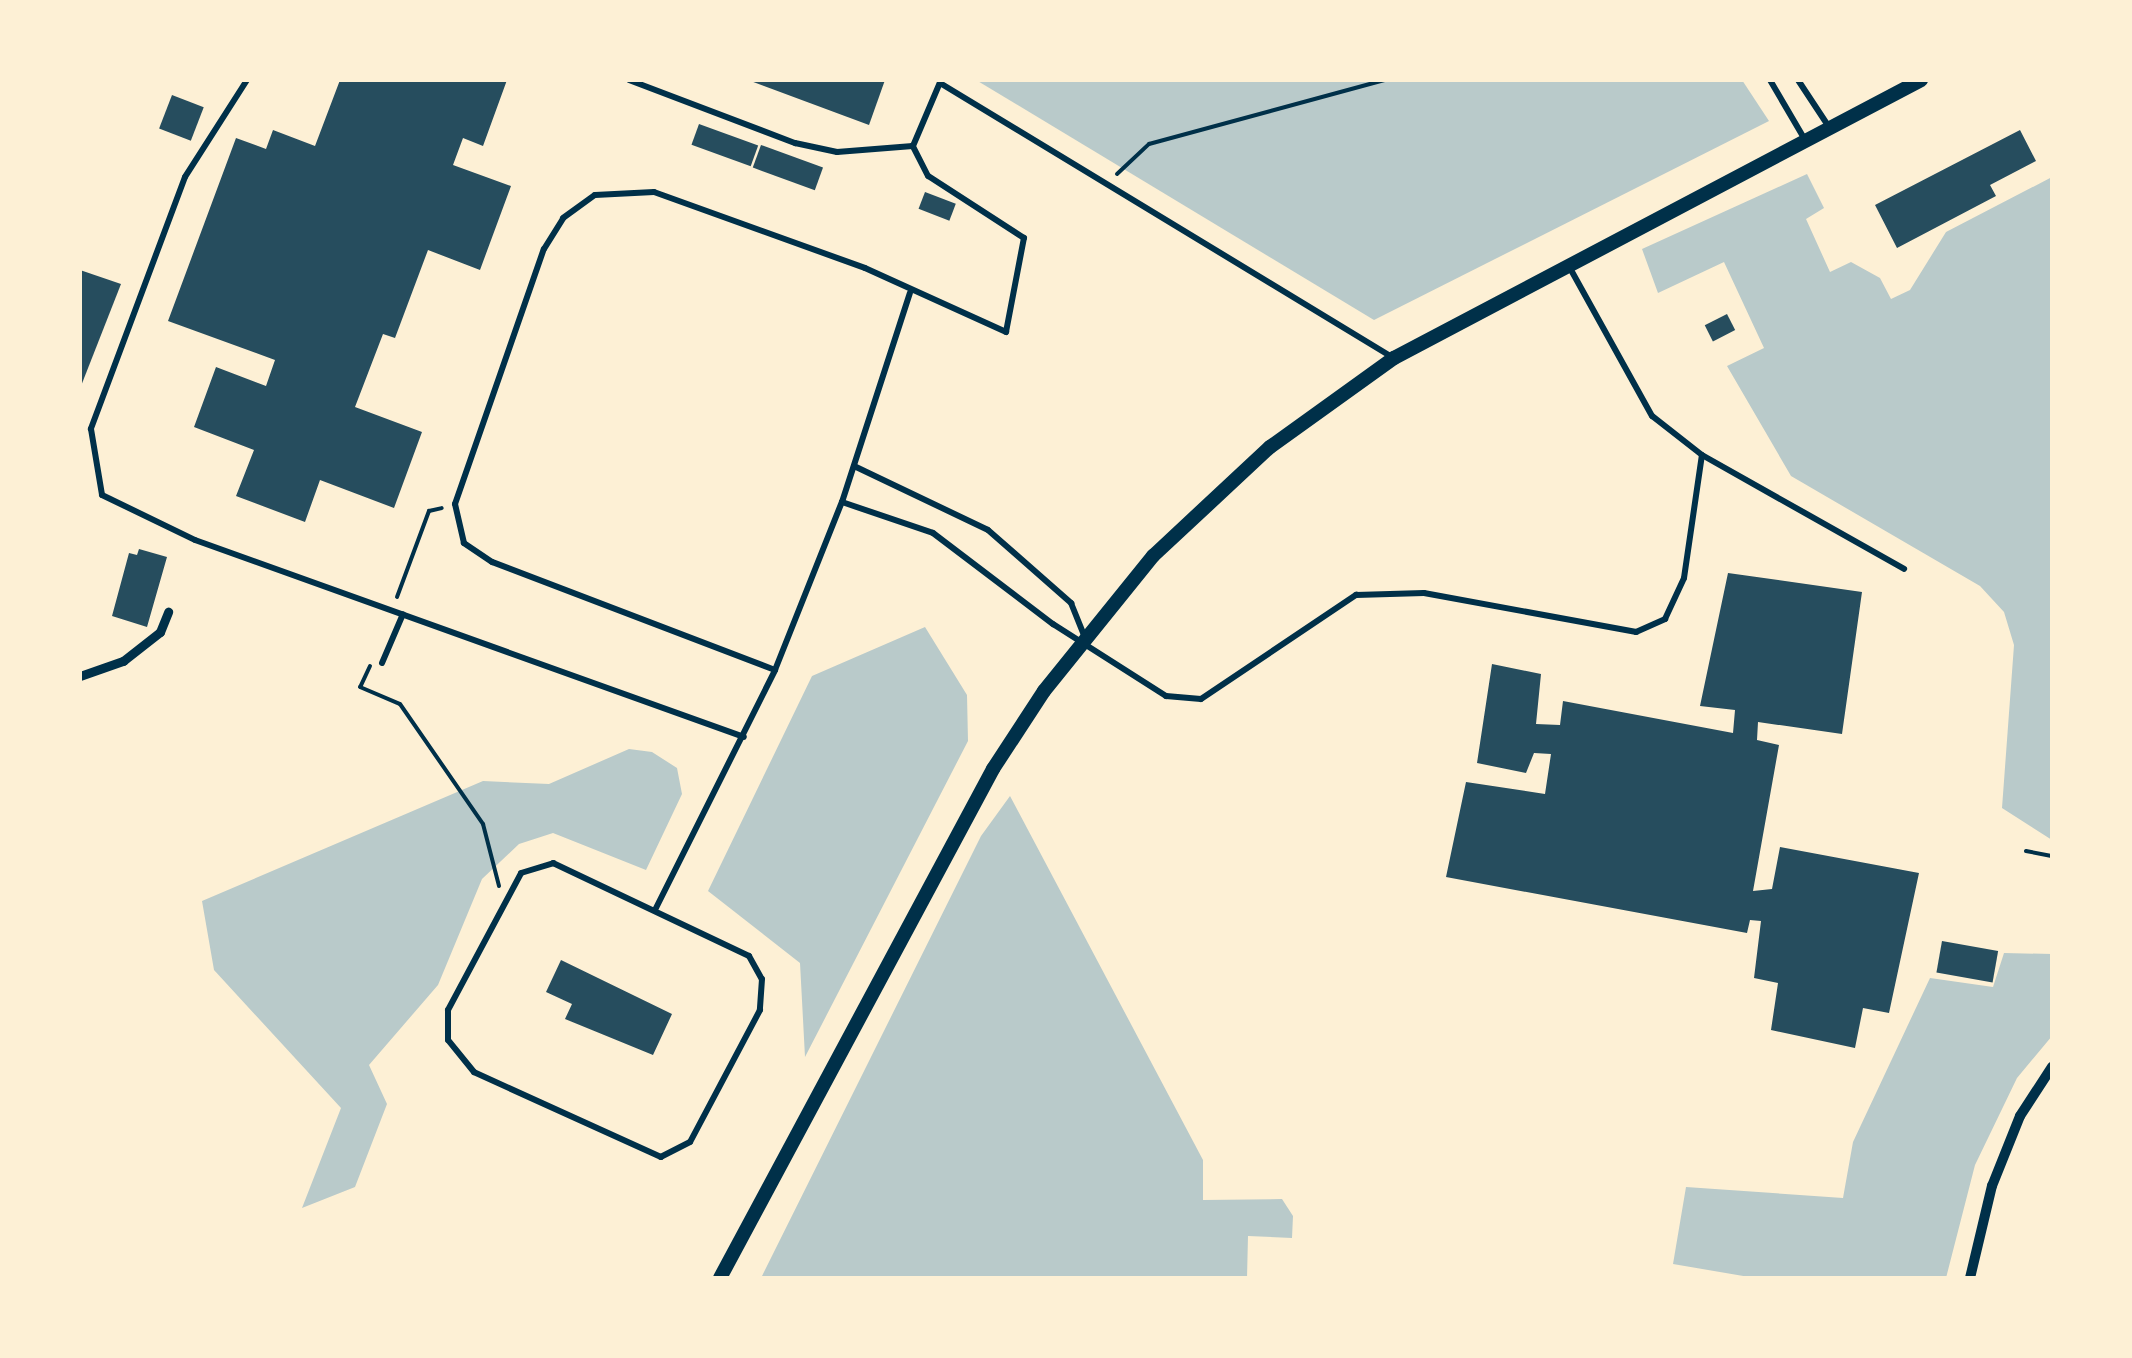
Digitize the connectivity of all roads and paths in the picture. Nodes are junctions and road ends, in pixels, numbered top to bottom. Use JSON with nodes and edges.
{"nodes":[{"id":1,"x":247,"y":80,"type":"edge"},
{"id":2,"x":629,"y":80,"type":"edge"},
{"id":3,"x":1385,"y":80,"type":"edge"},
{"id":4,"x":1770,"y":80,"type":"edge"},
{"id":5,"x":1798,"y":80,"type":"edge"},
{"id":6,"x":1921,"y":80,"type":"edge"},
{"id":7,"x":941,"y":82,"type":"edge"},
{"id":8,"x":1830,"y":128,"type":"junction"},
{"id":9,"x":1806,"y":142,"type":"junction"},
{"id":10,"x":913,"y":146,"type":"junction"},
{"id":11,"x":1109,"y":186,"type":"junction"},
{"id":12,"x":1568,"y":266,"type":"junction"},
{"id":13,"x":910,"y":293,"type":"junction"},
{"id":14,"x":1394,"y":358,"type":"junction"},
{"id":15,"x":1702,"y":455,"type":"junction"},
{"id":16,"x":854,"y":466,"type":"junction"},
{"id":17,"x":842,"y":502,"type":"junction"},
{"id":18,"x":455,"y":504,"type":"junction"},
{"id":19,"x":1904,"y":569,"type":"dead end"},
{"id":20,"x":392,"y":610,"type":"junction"},
{"id":21,"x":168,"y":612,"type":"dead end"},
{"id":22,"x":403,"y":614,"type":"junction"},
{"id":23,"x":1086,"y":638,"type":"junction"},
{"id":24,"x":373,"y":659,"type":"dead end"},
{"id":25,"x":382,"y":663,"type":"dead end"},
{"id":26,"x":775,"y":670,"type":"junction"},
{"id":27,"x":80,"y":676,"type":"edge"},
{"id":28,"x":744,"y":737,"type":"junction"},
{"id":29,"x":2026,"y":851,"type":"dead end"},
{"id":30,"x":2052,"y":856,"type":"edge"},
{"id":31,"x":504,"y":905,"type":"junction"},
{"id":32,"x":656,"y":908,"type":"junction"},
{"id":33,"x":2052,"y":1067,"type":"edge"},
{"id":34,"x":720,"y":1278,"type":"edge"},
{"id":35,"x":1970,"y":1278,"type":"edge"}],
"edges":[{"from":1,"to":20,"type":"lane"},
{"from":2,"to":10,"type":"lane"},
{"from":3,"to":11,"type":"path"},
{"from":4,"to":9,"type":"lane"},
{"from":5,"to":8,"type":"lane"},
{"from":6,"to":8,"type":"street"},
{"from":7,"to":10,"type":"lane"},
{"from":7,"to":11,"type":"lane"},
{"from":8,"to":9,"type":"street"},
{"from":9,"to":12,"type":"street"},
{"from":10,"to":13,"type":"lane"},
{"from":11,"to":14,"type":"lane"},
{"from":12,"to":14,"type":"street"},
{"from":12,"to":15,"type":"lane"},
{"from":13,"to":16,"type":"lane"},
{"from":13,"to":18,"type":"lane"},
{"from":14,"to":23,"type":"street"},
{"from":15,"to":19,"type":"lane"},
{"from":15,"to":23,"type":"lane"},
{"from":16,"to":17,"type":"lane"},
{"from":16,"to":23,"type":"lane"},
{"from":17,"to":23,"type":"lane"},
{"from":17,"to":26,"type":"lane"},
{"from":18,"to":20,"type":"path"},
{"from":18,"to":26,"type":"lane"},
{"from":20,"to":22,"type":"lane"},
{"from":21,"to":27,"type":"street"},
{"from":22,"to":25,"type":"lane"},
{"from":22,"to":28,"type":"lane"},
{"from":23,"to":34,"type":"street"},
{"from":24,"to":31,"type":"path"},
{"from":26,"to":28,"type":"lane"},
{"from":28,"to":32,"type":"lane"},
{"from":29,"to":30,"type":"path"},
{"from":31,"to":32,"type":"lane"},
{"from":31,"to":32,"type":"lane"},
{"from":33,"to":35,"type":"street"}]}
